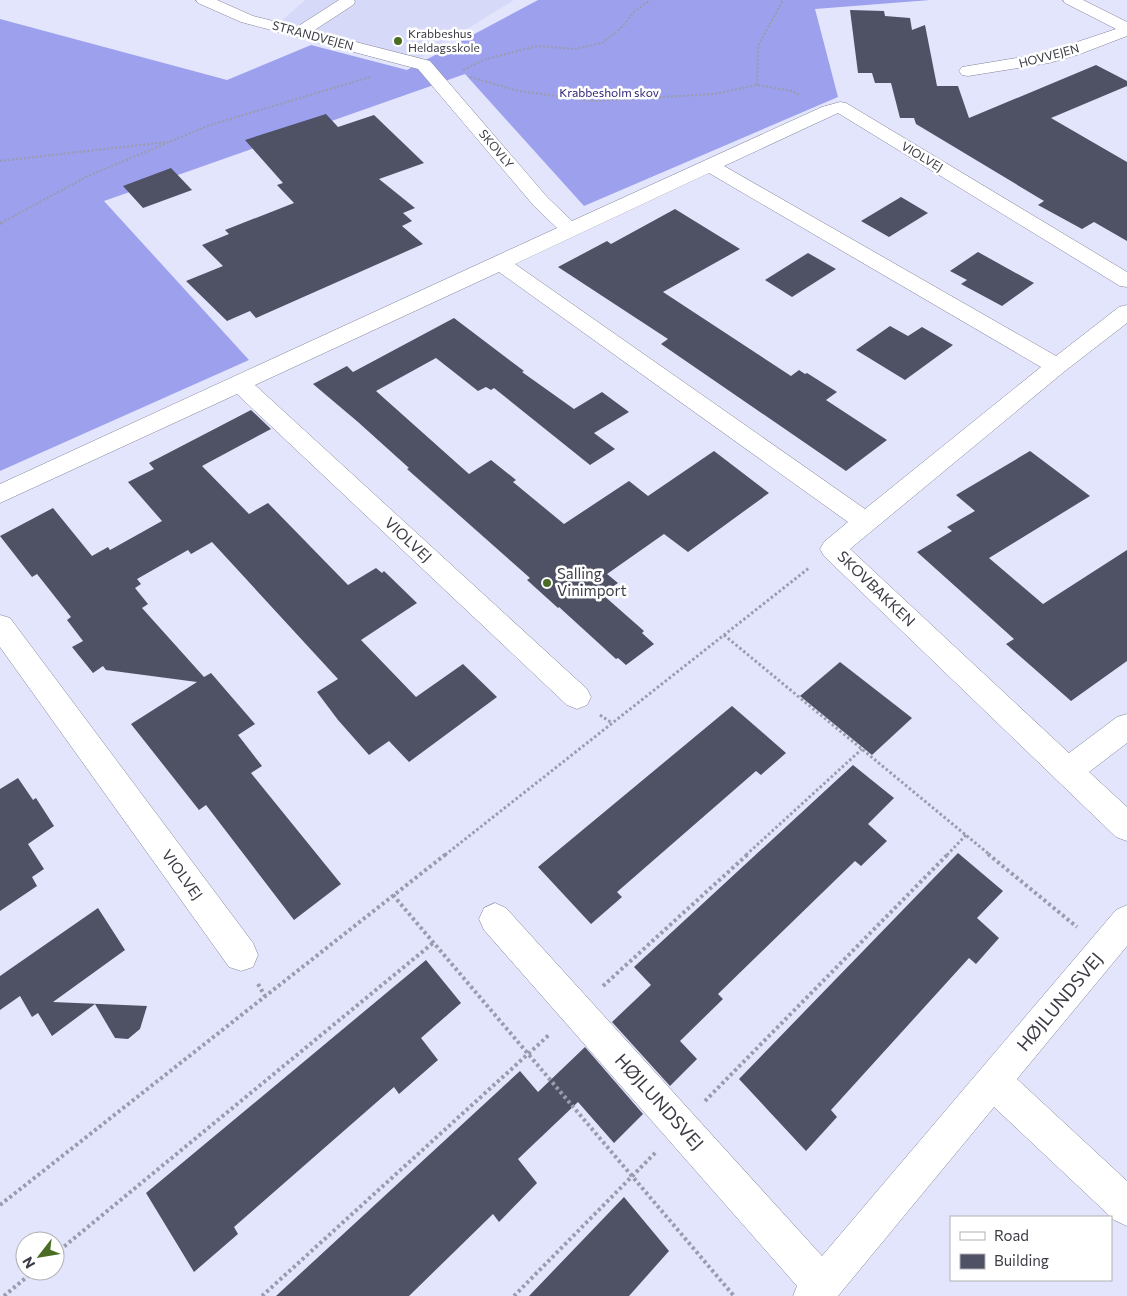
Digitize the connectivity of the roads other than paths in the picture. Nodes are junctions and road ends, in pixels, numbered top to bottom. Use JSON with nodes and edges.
{"nodes":[{"id":1,"x":204,"y":0,"type":"edge"},
{"id":2,"x":1072,"y":0,"type":"edge"},
{"id":3,"x":347,"y":2,"type":"dead end"},
{"id":4,"x":1127,"y":29,"type":"edge"},
{"id":5,"x":299,"y":33,"type":"junction"},
{"id":6,"x":424,"y":65,"type":"joint"},
{"id":7,"x":968,"y":71,"type":"dead end"},
{"id":8,"x":709,"y":165,"type":"junction"},
{"id":9,"x":570,"y":230,"type":"junction"},
{"id":10,"x":500,"y":263,"type":"junction"},
{"id":11,"x":1127,"y":281,"type":"edge"},
{"id":12,"x":1127,"y":312,"type":"edge"},
{"id":13,"x":1057,"y":366,"type":"junction"},
{"id":14,"x":239,"y":383,"type":"junction"},
{"id":15,"x":0,"y":494,"type":"edge"},
{"id":16,"x":866,"y":522,"type":"junction"},
{"id":17,"x":0,"y":626,"type":"edge"},
{"id":18,"x":578,"y":697,"type":"dead end"},
{"id":19,"x":1127,"y":726,"type":"edge"},
{"id":20,"x":1067,"y":771,"type":"junction"},
{"id":21,"x":1127,"y":827,"type":"edge"},
{"id":22,"x":496,"y":919,"type":"dead end"},
{"id":23,"x":1127,"y":922,"type":"edge"},
{"id":24,"x":241,"y":955,"type":"dead end"},
{"id":25,"x":994,"y":1082,"type":"junction"},
{"id":26,"x":1127,"y":1207,"type":"edge"},
{"id":27,"x":818,"y":1291,"type":"edge"}],
"edges":[{"from":1,"to":5,"type":"street","name":"STRANDVEJEN"},
{"from":2,"to":4,"type":"street","name":"HOVVEJEN"},
{"from":3,"to":5,"type":"street"},
{"from":4,"to":7,"type":"street","name":"HOVVEJEN"},
{"from":5,"to":6,"type":"street","name":"STRANDVEJEN"},
{"from":6,"to":9,"type":"street","name":"SKOVLY"},
{"from":8,"to":9,"type":"street"},
{"from":8,"to":11,"type":"street","name":"VIOLVEJ"},
{"from":8,"to":13,"type":"street"},
{"from":9,"to":10,"type":"street"},
{"from":10,"to":14,"type":"street"},
{"from":10,"to":16,"type":"street"},
{"from":12,"to":13,"type":"street","name":"SKOVBAKKEN"},
{"from":13,"to":16,"type":"street","name":"SKOVBAKKEN"},
{"from":14,"to":15,"type":"street"},
{"from":14,"to":18,"type":"street","name":"VIOLVEJ"},
{"from":16,"to":20,"type":"street","name":"SKOVBAKKEN"},
{"from":17,"to":24,"type":"street","name":"VIOLVEJ"},
{"from":19,"to":20,"type":"street"},
{"from":20,"to":21,"type":"street","name":"SKOVBAKKEN"},
{"from":22,"to":27,"type":"street","name":"HØJLUNDSVEJ"},
{"from":23,"to":25,"type":"street","name":"HØJLUNDSVEJ"},
{"from":25,"to":26,"type":"street"},
{"from":25,"to":27,"type":"street","name":"HØJLUNDSVEJ"}]}
